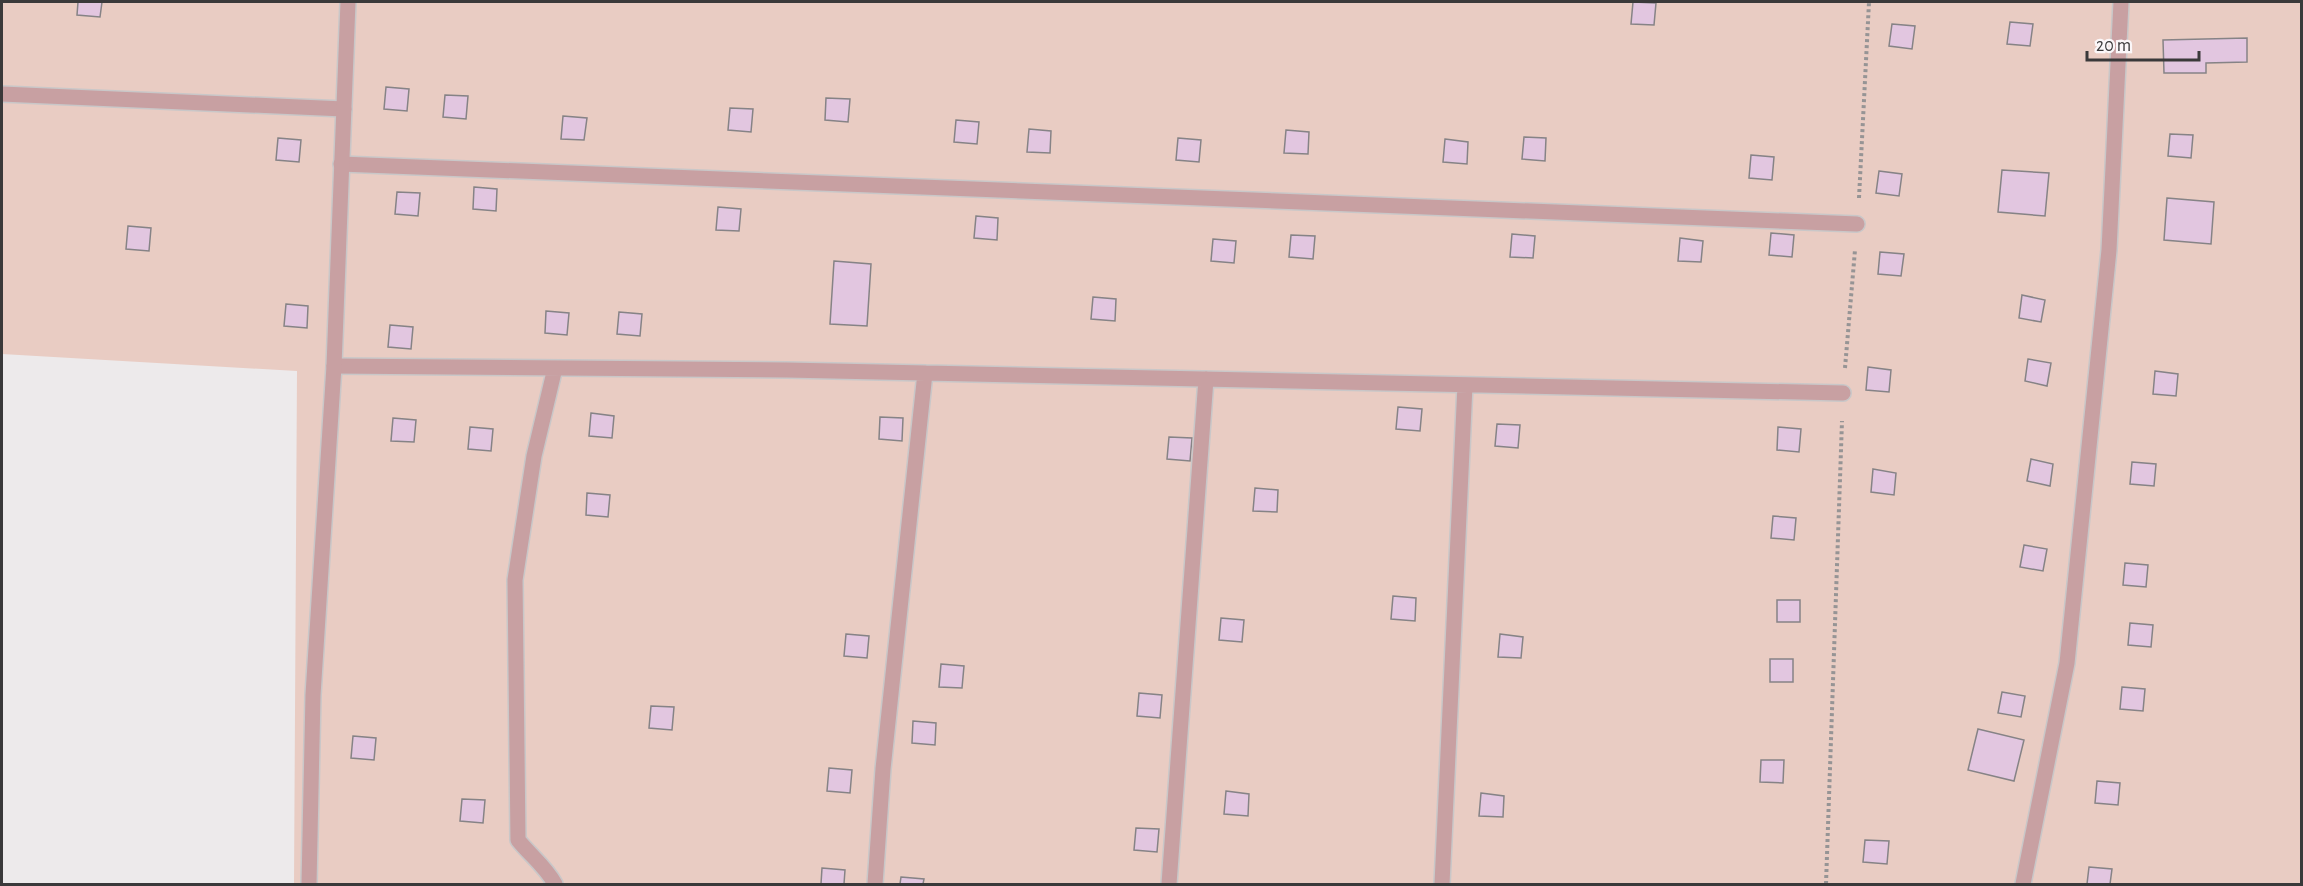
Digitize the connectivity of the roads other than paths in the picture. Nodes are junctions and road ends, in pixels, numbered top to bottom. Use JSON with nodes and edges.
{"nodes":[{"id":1,"x":348,"y":2,"type":"edge"},
{"id":2,"x":2121,"y":2,"type":"edge"},
{"id":3,"x":2,"y":94,"type":"edge"},
{"id":4,"x":344,"y":109,"type":"junction"},
{"id":5,"x":341,"y":164,"type":"junction"},
{"id":6,"x":1857,"y":224,"type":"road end"},
{"id":7,"x":334,"y":366,"type":"junction"},
{"id":8,"x":555,"y":368,"type":"junction"},
{"id":9,"x":925,"y":373,"type":"junction"},
{"id":10,"x":1206,"y":379,"type":"junction"},
{"id":11,"x":1465,"y":385,"type":"junction"},
{"id":12,"x":1843,"y":393,"type":"road end"},
{"id":13,"x":309,"y":885,"type":"edge"},
{"id":14,"x":555,"y":885,"type":"edge"},
{"id":15,"x":875,"y":885,"type":"edge"},
{"id":16,"x":1169,"y":885,"type":"edge"},
{"id":17,"x":1442,"y":885,"type":"edge"},
{"id":18,"x":2023,"y":885,"type":"edge"}],
"edges":[{"from":1,"to":4,"type":"street"},
{"from":2,"to":18,"type":"street"},
{"from":3,"to":4,"type":"street"},
{"from":4,"to":5,"type":"street"},
{"from":5,"to":6,"type":"street"},
{"from":5,"to":7,"type":"street"},
{"from":7,"to":8,"type":"street"},
{"from":7,"to":13,"type":"street"},
{"from":8,"to":9,"type":"street"},
{"from":8,"to":14,"type":"street"},
{"from":9,"to":10,"type":"street"},
{"from":9,"to":15,"type":"street"},
{"from":10,"to":11,"type":"street"},
{"from":10,"to":16,"type":"street"},
{"from":11,"to":12,"type":"street"},
{"from":11,"to":17,"type":"street"}]}
